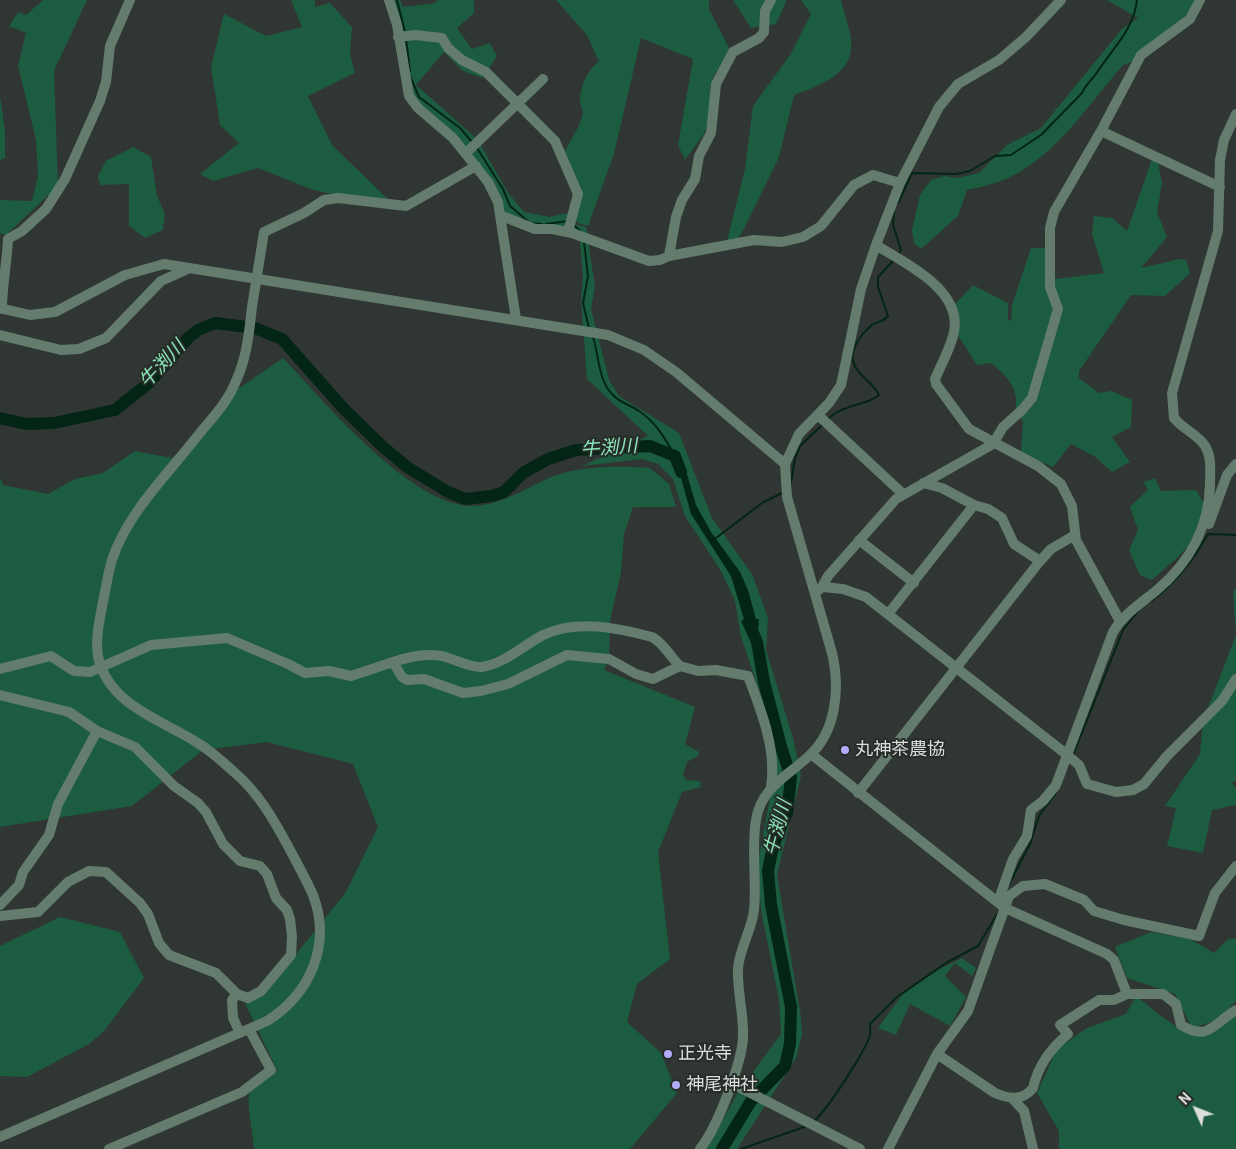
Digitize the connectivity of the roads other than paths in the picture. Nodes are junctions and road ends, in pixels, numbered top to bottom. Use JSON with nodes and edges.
{"nodes":[{"id":1,"x":130,"y":0,"type":"edge"},
{"id":2,"x":389,"y":0,"type":"edge"},
{"id":3,"x":771,"y":0,"type":"edge"},
{"id":4,"x":1061,"y":0,"type":"edge"},
{"id":5,"x":1200,"y":0,"type":"edge"},
{"id":6,"x":398,"y":37,"type":"junction"},
{"id":7,"x":543,"y":79,"type":"dead end"},
{"id":8,"x":518,"y":103,"type":"junction"},
{"id":9,"x":1236,"y":114,"type":"edge"},
{"id":10,"x":1101,"y":131,"type":"junction"},
{"id":11,"x":466,"y":153,"type":"junction"},
{"id":12,"x":476,"y":166,"type":"junction"},
{"id":13,"x":900,"y":183,"type":"junction"},
{"id":14,"x":1220,"y":187,"type":"junction"},
{"id":15,"x":502,"y":216,"type":"junction"},
{"id":16,"x":568,"y":232,"type":"junction"},
{"id":17,"x":4,"y":239,"type":"edge"},
{"id":18,"x":876,"y":245,"type":"junction"},
{"id":19,"x":669,"y":256,"type":"junction"},
{"id":20,"x":191,"y":267,"type":"junction"},
{"id":21,"x":256,"y":278,"type":"junction"},
{"id":22,"x":1,"y":309,"type":"edge"},
{"id":23,"x":516,"y":319,"type":"junction"},
{"id":24,"x":0,"y":335,"type":"edge"},
{"id":25,"x":818,"y":415,"type":"junction"},
{"id":26,"x":993,"y":444,"type":"junction"},
{"id":27,"x":785,"y":464,"type":"junction"},
{"id":28,"x":1236,"y":464,"type":"edge"},
{"id":29,"x":923,"y":483,"type":"junction"},
{"id":30,"x":903,"y":494,"type":"junction"},
{"id":31,"x":974,"y":505,"type":"junction"},
{"id":32,"x":1204,"y":524,"type":"junction"},
{"id":33,"x":1075,"y":535,"type":"junction"},
{"id":34,"x":860,"y":540,"type":"junction"},
{"id":35,"x":1040,"y":561,"type":"junction"},
{"id":36,"x":914,"y":583,"type":"junction"},
{"id":37,"x":819,"y":590,"type":"junction"},
{"id":38,"x":888,"y":614,"type":"junction"},
{"id":39,"x":1120,"y":621,"type":"junction"},
{"id":40,"x":393,"y":662,"type":"junction"},
{"id":41,"x":680,"y":666,"type":"junction"},
{"id":42,"x":101,"y":667,"type":"junction"},
{"id":43,"x":957,"y":668,"type":"junction"},
{"id":44,"x":0,"y":669,"type":"edge"},
{"id":45,"x":1236,"y":679,"type":"edge"},
{"id":46,"x":0,"y":695,"type":"edge"},
{"id":47,"x":97,"y":731,"type":"junction"},
{"id":48,"x":811,"y":754,"type":"junction"},
{"id":49,"x":1066,"y":754,"type":"junction"},
{"id":50,"x":771,"y":786,"type":"junction"},
{"id":51,"x":858,"y":793,"type":"junction"},
{"id":52,"x":1236,"y":866,"type":"edge"},
{"id":53,"x":0,"y":905,"type":"edge"},
{"id":54,"x":1001,"y":905,"type":"junction"},
{"id":55,"x":0,"y":916,"type":"edge"},
{"id":56,"x":237,"y":994,"type":"junction"},
{"id":57,"x":1126,"y":994,"type":"junction"},
{"id":58,"x":1236,"y":1010,"type":"edge"},
{"id":59,"x":244,"y":1031,"type":"junction"},
{"id":60,"x":937,"y":1054,"type":"junction"},
{"id":61,"x":731,"y":1083,"type":"junction"},
{"id":62,"x":1012,"y":1098,"type":"junction"},
{"id":63,"x":0,"y":1137,"type":"edge"},
{"id":64,"x":109,"y":1149,"type":"edge"},
{"id":65,"x":700,"y":1149,"type":"edge"},
{"id":66,"x":860,"y":1149,"type":"edge"},
{"id":67,"x":888,"y":1149,"type":"edge"},
{"id":68,"x":1033,"y":1149,"type":"edge"}],
"edges":[{"from":1,"to":17,"type":"street"},
{"from":2,"to":6,"type":"street"},
{"from":3,"to":19,"type":"street"},
{"from":4,"to":13,"type":"street"},
{"from":5,"to":10,"type":"street"},
{"from":6,"to":8,"type":"street"},
{"from":6,"to":11,"type":"street"},
{"from":7,"to":8,"type":"street"},
{"from":8,"to":11,"type":"street"},
{"from":8,"to":16,"type":"street"},
{"from":9,"to":14,"type":"street"},
{"from":10,"to":14,"type":"street"},
{"from":10,"to":26,"type":"street"},
{"from":11,"to":12,"type":"street"},
{"from":12,"to":15,"type":"street"},
{"from":12,"to":21,"type":"street"},
{"from":13,"to":18,"type":"street"},
{"from":13,"to":19,"type":"street"},
{"from":14,"to":32,"type":"street"},
{"from":15,"to":16,"type":"street"},
{"from":15,"to":23,"type":"street"},
{"from":16,"to":19,"type":"street"},
{"from":17,"to":22,"type":"street"},
{"from":18,"to":25,"type":"street"},
{"from":18,"to":26,"type":"street"},
{"from":20,"to":21,"type":"street"},
{"from":20,"to":22,"type":"street"},
{"from":20,"to":24,"type":"street"},
{"from":21,"to":23,"type":"street"},
{"from":21,"to":42,"type":"street"},
{"from":23,"to":27,"type":"street"},
{"from":25,"to":27,"type":"street"},
{"from":25,"to":30,"type":"street"},
{"from":26,"to":29,"type":"street"},
{"from":26,"to":33,"type":"street"},
{"from":27,"to":37,"type":"street"},
{"from":28,"to":32,"type":"street"},
{"from":29,"to":30,"type":"street"},
{"from":29,"to":31,"type":"street"},
{"from":30,"to":34,"type":"street"},
{"from":31,"to":35,"type":"street"},
{"from":31,"to":36,"type":"street"},
{"from":32,"to":39,"type":"street"},
{"from":33,"to":35,"type":"street"},
{"from":33,"to":39,"type":"street"},
{"from":34,"to":36,"type":"street"},
{"from":34,"to":37,"type":"street"},
{"from":35,"to":43,"type":"street"},
{"from":36,"to":38,"type":"street"},
{"from":37,"to":38,"type":"street"},
{"from":37,"to":48,"type":"street"},
{"from":38,"to":43,"type":"street"},
{"from":39,"to":49,"type":"street"},
{"from":40,"to":41,"type":"street"},
{"from":40,"to":41,"type":"street"},
{"from":40,"to":42,"type":"street"},
{"from":41,"to":50,"type":"street"},
{"from":42,"to":44,"type":"street"},
{"from":42,"to":59,"type":"street"},
{"from":43,"to":49,"type":"street"},
{"from":43,"to":51,"type":"street"},
{"from":45,"to":49,"type":"street"},
{"from":46,"to":47,"type":"street"},
{"from":47,"to":53,"type":"street"},
{"from":47,"to":56,"type":"street"},
{"from":48,"to":50,"type":"street"},
{"from":48,"to":51,"type":"street"},
{"from":49,"to":54,"type":"street"},
{"from":50,"to":61,"type":"street"},
{"from":51,"to":54,"type":"street"},
{"from":52,"to":54,"type":"street"},
{"from":54,"to":57,"type":"street"},
{"from":54,"to":60,"type":"street"},
{"from":55,"to":56,"type":"street"},
{"from":56,"to":59,"type":"street"},
{"from":57,"to":58,"type":"street"},
{"from":57,"to":62,"type":"street"},
{"from":59,"to":63,"type":"street"},
{"from":59,"to":64,"type":"street"},
{"from":60,"to":62,"type":"street"},
{"from":60,"to":67,"type":"street"},
{"from":61,"to":65,"type":"street"},
{"from":61,"to":66,"type":"street"},
{"from":62,"to":68,"type":"street"}]}
